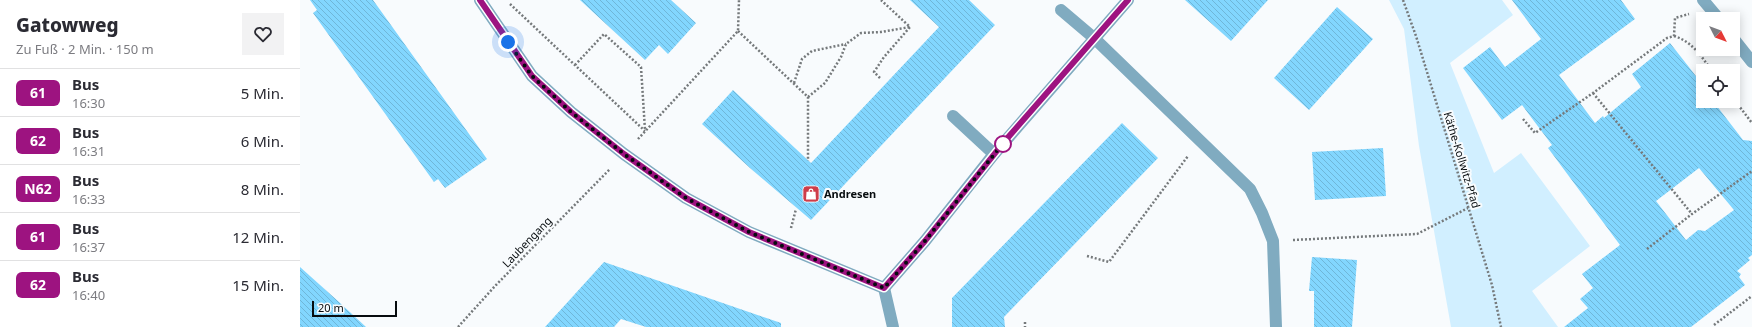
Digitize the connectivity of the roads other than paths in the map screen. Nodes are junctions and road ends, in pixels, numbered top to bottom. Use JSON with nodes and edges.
{"nodes":[{"id":1,"x":480,"y":0,"type":"edge"},
{"id":2,"x":1128,"y":0,"type":"edge"},
{"id":3,"x":1707,"y":4,"type":"edge"},
{"id":4,"x":1061,"y":10,"type":"dead end"},
{"id":5,"x":1713,"y":12,"type":"edge"},
{"id":6,"x":1094,"y":38,"type":"junction"},
{"id":7,"x":1740,"y":47,"type":"edge"},
{"id":8,"x":1752,"y":62,"type":"edge"},
{"id":9,"x":953,"y":116,"type":"dead end"},
{"id":10,"x":994,"y":154,"type":"junction"},
{"id":11,"x":884,"y":288,"type":"junction"},
{"id":12,"x":893,"y":327,"type":"edge"},
{"id":13,"x":1276,"y":327,"type":"edge"}],
"edges":[{"from":1,"to":11,"type":"street"},
{"from":2,"to":6,"type":"street"},
{"from":3,"to":5,"type":"street"},
{"from":4,"to":6,"type":"street"},
{"from":6,"to":10,"type":"street"},
{"from":6,"to":13,"type":"street"},
{"from":7,"to":8,"type":"street"},
{"from":9,"to":10,"type":"street"},
{"from":10,"to":11,"type":"street"},
{"from":11,"to":12,"type":"street"}]}
